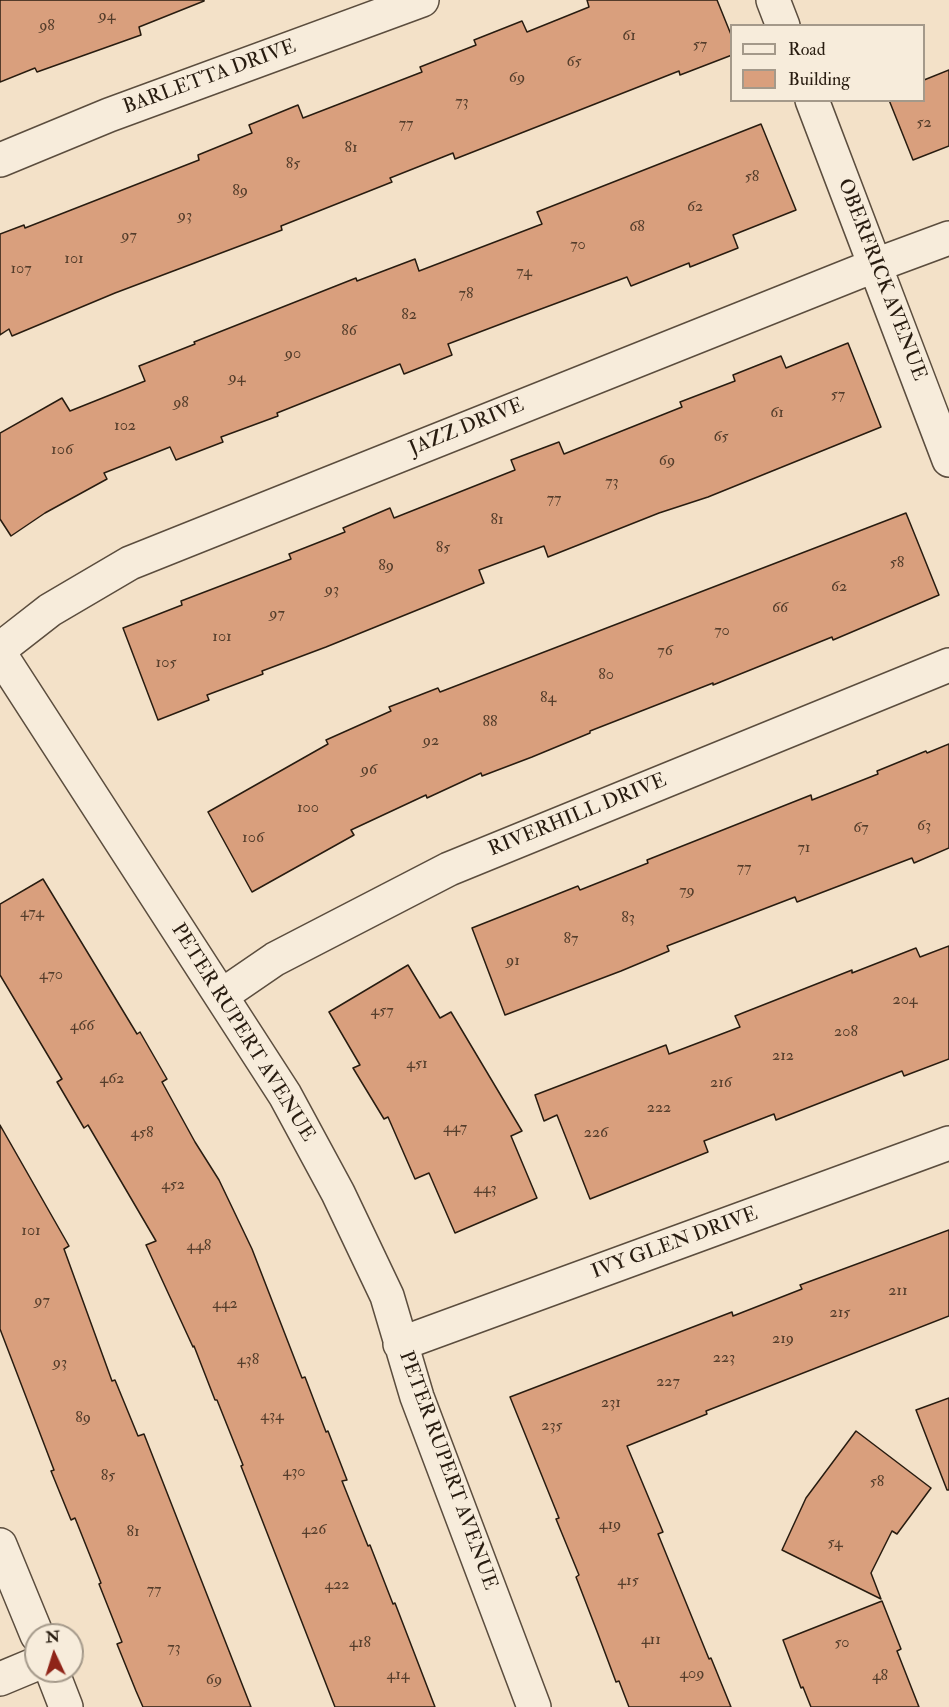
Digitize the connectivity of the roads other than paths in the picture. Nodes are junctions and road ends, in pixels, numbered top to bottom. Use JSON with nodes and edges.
{"nodes":[{"id":1,"x":422,"y":0,"type":"edge"},
{"id":2,"x":774,"y":0,"type":"edge"},
{"id":3,"x":782,"y":24,"type":"edge"},
{"id":4,"x":813,"y":102,"type":"edge"},
{"id":5,"x":0,"y":160,"type":"edge"},
{"id":6,"x":949,"y":238,"type":"edge"},
{"id":7,"x":876,"y":265,"type":"junction"},
{"id":8,"x":949,"y":460,"type":"edge"},
{"id":9,"x":0,"y":648,"type":"edge"},
{"id":10,"x":0,"y":654,"type":"edge"},
{"id":11,"x":949,"y":665,"type":"edge"},
{"id":12,"x":221,"y":996,"type":"junction"},
{"id":13,"x":949,"y":1143,"type":"edge"},
{"id":14,"x":400,"y":1344,"type":"junction"},
{"id":15,"x":0,"y":1545,"type":"edge"},
{"id":16,"x":32,"y":1623,"type":"edge"},
{"id":17,"x":24,"y":1669,"type":"edge"},
{"id":18,"x":0,"y":1679,"type":"edge"},
{"id":19,"x":57,"y":1683,"type":"edge"},
{"id":20,"x":66,"y":1707,"type":"edge"},
{"id":21,"x":534,"y":1707,"type":"edge"}],
"edges":[{"from":1,"to":5,"type":"street","name":"BARLETTA DRIVE"},
{"from":2,"to":3,"type":"street"},
{"from":4,"to":7,"type":"street","name":"OBERFRICK AVENUE"},
{"from":6,"to":7,"type":"street","name":"JAZZ DRIVE"},
{"from":7,"to":8,"type":"street","name":"OBERFRICK AVENUE"},
{"from":7,"to":9,"type":"street","name":"JAZZ DRIVE"},
{"from":10,"to":12,"type":"street","name":"PETER RUPERT AVENUE"},
{"from":11,"to":12,"type":"street","name":"RIVERHILL DRIVE"},
{"from":12,"to":14,"type":"street","name":"PETER RUPERT AVENUE"},
{"from":13,"to":14,"type":"street","name":"IVY GLEN DRIVE"},
{"from":14,"to":21,"type":"street","name":"PETER RUPERT AVENUE"},
{"from":15,"to":16,"type":"street"},
{"from":17,"to":18,"type":"street"},
{"from":19,"to":20,"type":"street"}]}
